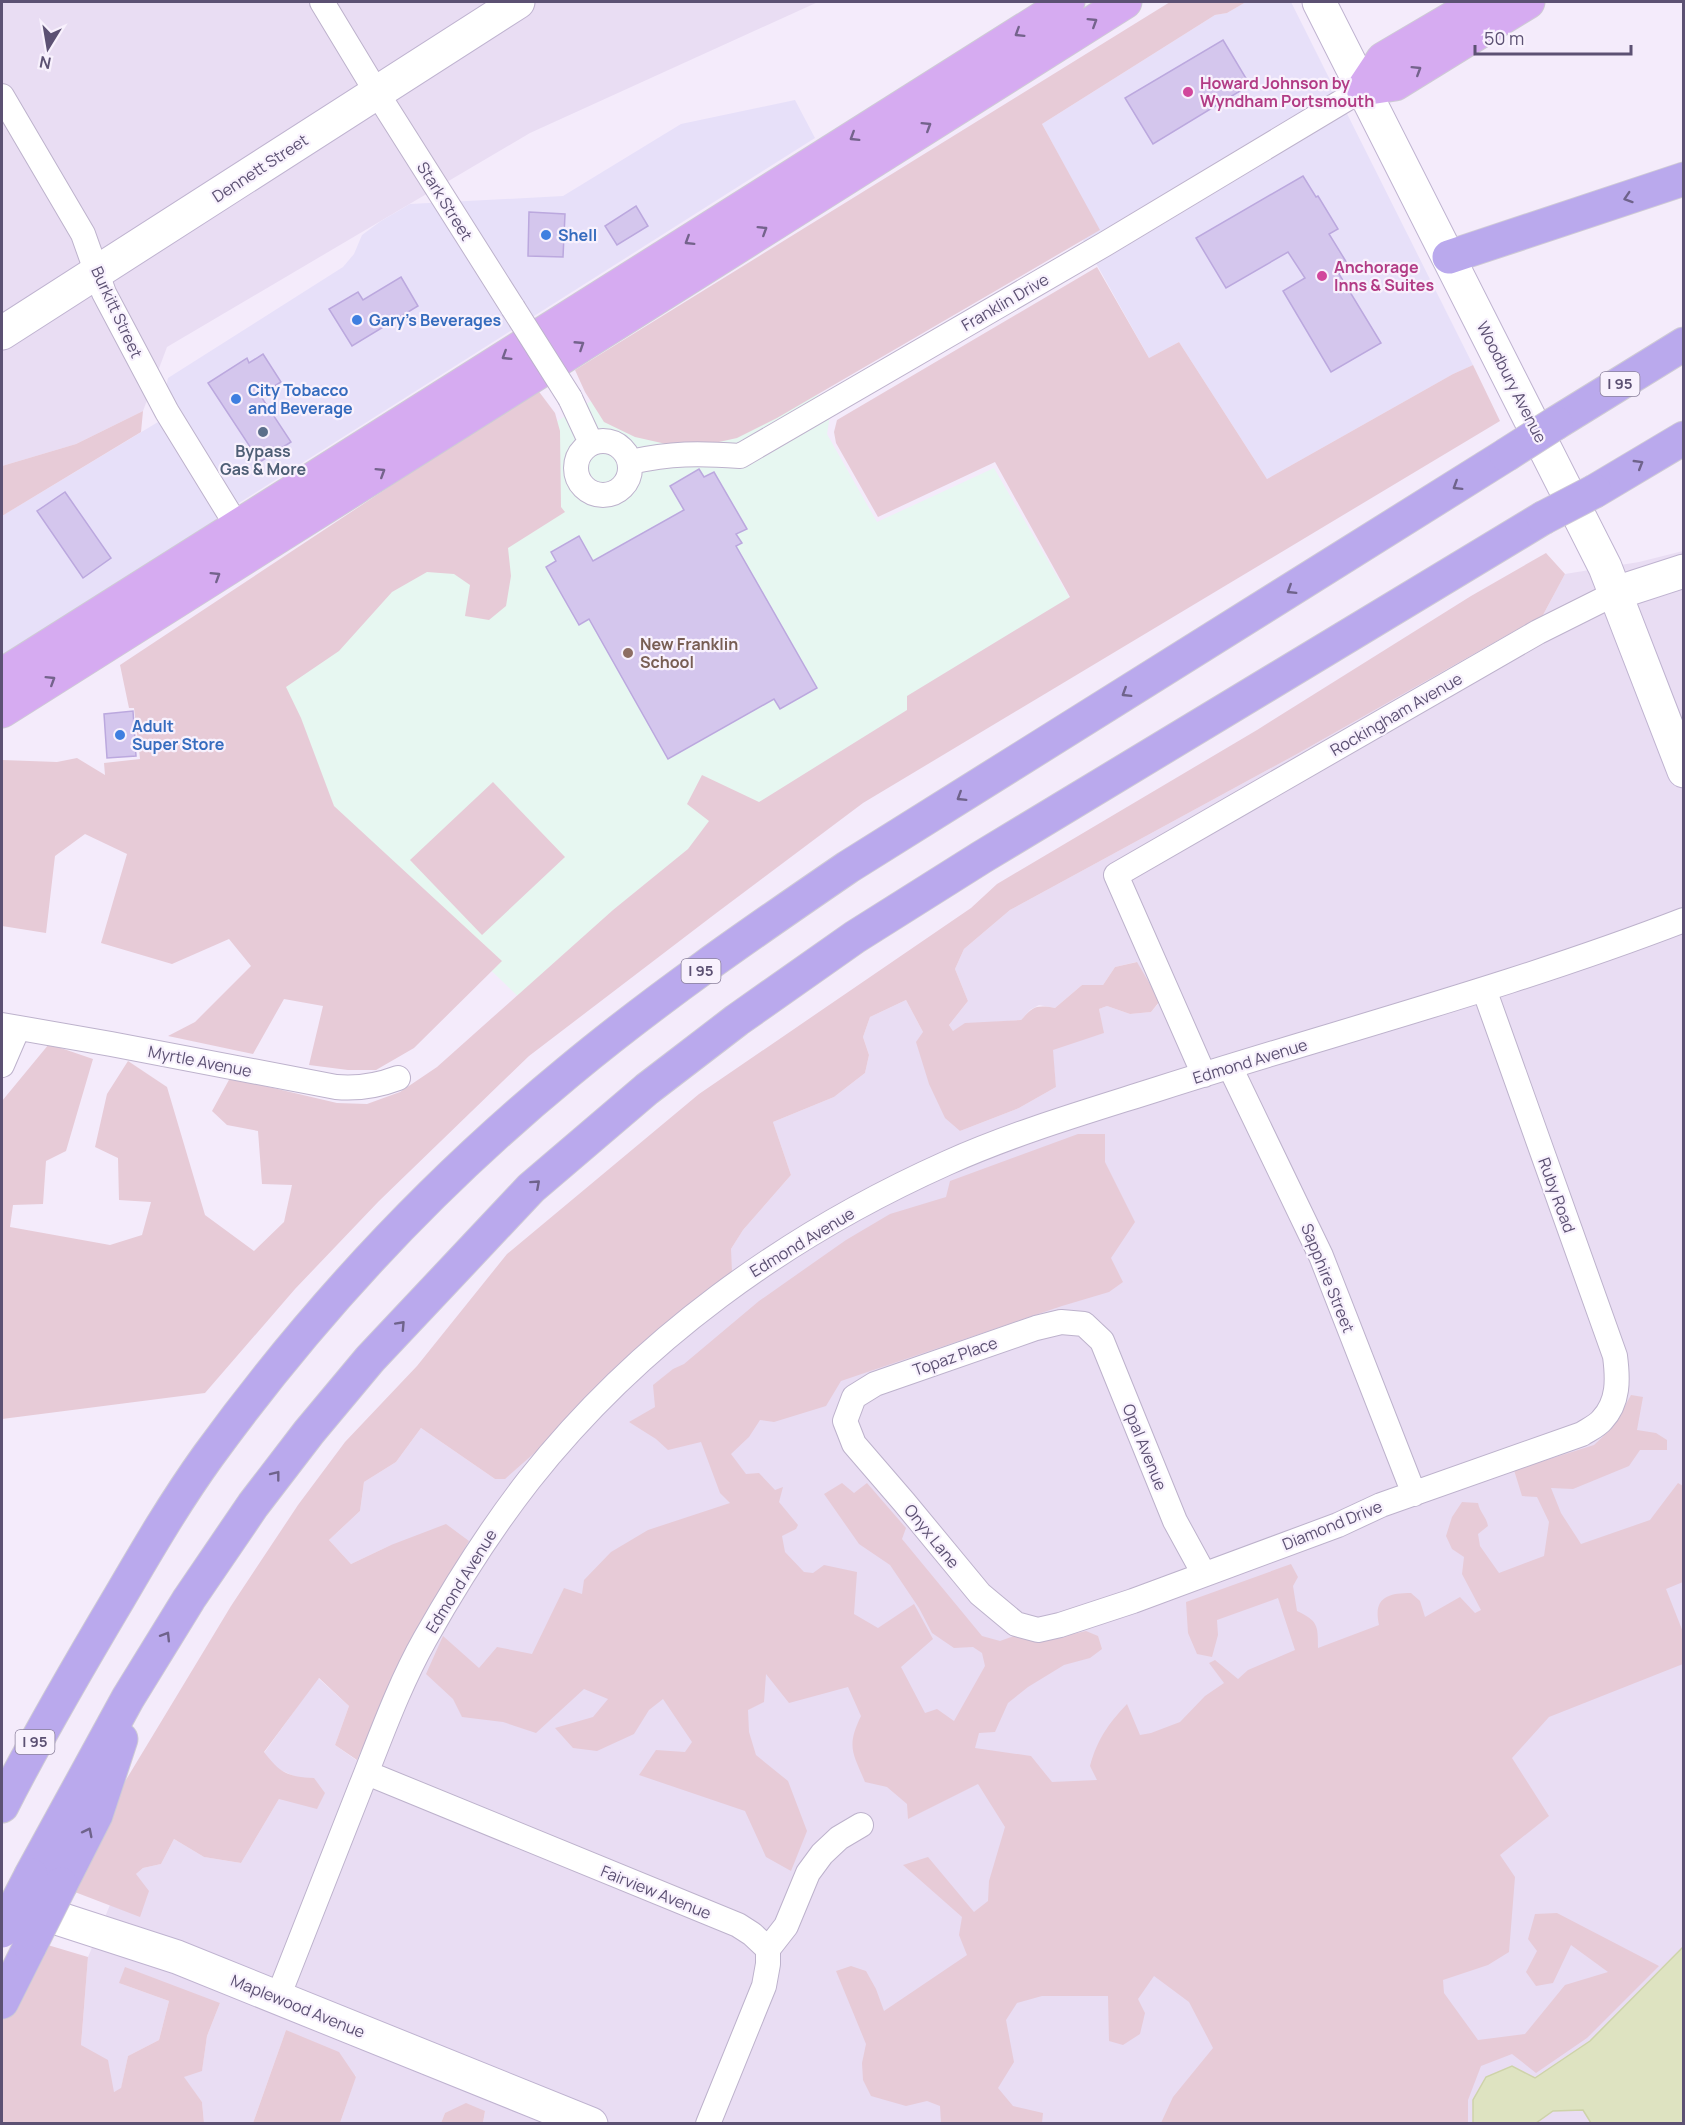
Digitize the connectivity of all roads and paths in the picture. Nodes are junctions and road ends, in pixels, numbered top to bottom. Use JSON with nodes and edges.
{"nodes":[{"id":1,"x":322,"y":2,"type":"edge"},
{"id":2,"x":518,"y":2,"type":"edge"},
{"id":3,"x":1068,"y":2,"type":"edge"},
{"id":4,"x":1125,"y":2,"type":"edge"},
{"id":5,"x":1318,"y":2,"type":"edge"},
{"id":6,"x":1480,"y":2,"type":"edge"},
{"id":7,"x":1528,"y":2,"type":"edge"},
{"id":8,"x":1363,"y":89,"type":"junction"},
{"id":9,"x":377,"y":93,"type":"junction"},
{"id":10,"x":2,"y":96,"type":"edge"},
{"id":11,"x":1683,"y":179,"type":"edge"},
{"id":12,"x":1449,"y":257,"type":"junction"},
{"id":13,"x":96,"y":272,"type":"junction"},
{"id":14,"x":2,"y":333,"type":"edge"},
{"id":15,"x":1683,"y":344,"type":"edge"},
{"id":16,"x":1683,"y":438,"type":"edge"},
{"id":17,"x":591,"y":443,"type":"junction"},
{"id":18,"x":630,"y":462,"type":"junction"},
{"id":19,"x":237,"y":526,"type":"junction"},
{"id":20,"x":1683,"y":571,"type":"edge"},
{"id":21,"x":1616,"y":593,"type":"junction"},
{"id":22,"x":2,"y":675,"type":"edge"},
{"id":23,"x":2,"y":711,"type":"edge"},
{"id":24,"x":1683,"y":771,"type":"edge"},
{"id":25,"x":1683,"y":920,"type":"edge"},
{"id":26,"x":1484,"y":990,"type":"junction"},
{"id":27,"x":10,"y":1027,"type":"edge"},
{"id":28,"x":2,"y":1065,"type":"edge"},
{"id":29,"x":1230,"y":1067,"type":"junction"},
{"id":30,"x":1203,"y":1075,"type":"junction"},
{"id":31,"x":399,"y":1078,"type":"dead end"},
{"id":32,"x":1084,"y":1324,"type":"joint"},
{"id":33,"x":1614,"y":1402,"type":"joint"},
{"id":34,"x":845,"y":1421,"type":"joint"},
{"id":35,"x":1414,"y":1494,"type":"junction"},
{"id":36,"x":1204,"y":1574,"type":"junction"},
{"id":37,"x":1038,"y":1630,"type":"joint"},
{"id":38,"x":367,"y":1773,"type":"junction"},
{"id":39,"x":2,"y":1806,"type":"edge"},
{"id":40,"x":861,"y":1826,"type":"dead end"},
{"id":41,"x":2,"y":1900,"type":"edge"},
{"id":42,"x":16,"y":1939,"type":"edge"},
{"id":43,"x":768,"y":1949,"type":"junction"},
{"id":44,"x":278,"y":1997,"type":"junction"},
{"id":45,"x":2,"y":2002,"type":"edge"},
{"id":46,"x":591,"y":2124,"type":"edge"},
{"id":47,"x":708,"y":2124,"type":"edge"}],
"edges":[{"from":1,"to":9,"type":"street","name":"Stark Street"},
{"from":2,"to":9,"type":"street","name":"Dennett Street"},
{"from":3,"to":19,"type":"main road","one_way":true},
{"from":23,"to":4,"type":"main road","one_way":true},
{"from":5,"to":8,"type":"street","name":"Woodbury Avenue"},
{"from":6,"to":8,"type":"main road"},
{"from":8,"to":7,"type":"main road","one_way":true},
{"from":8,"to":12,"type":"street","name":"Woodbury Avenue"},
{"from":8,"to":18,"type":"street","name":"Franklin Drive"},
{"from":9,"to":13,"type":"street","name":"Dennett Street"},
{"from":9,"to":17,"type":"street","name":"Stark Street","bridge":true},
{"from":10,"to":13,"type":"street","name":"Burkitt Street"},
{"from":11,"to":12,"type":"highway","one_way":true},
{"from":12,"to":21,"type":"street","name":"Woodbury Avenue"},
{"from":13,"to":14,"type":"street","name":"Dennett Street"},
{"from":13,"to":19,"type":"street","name":"Burkitt Street"},
{"from":15,"to":39,"type":"highway","number":"I 95","one_way":true,"bridge":true},
{"from":42,"to":16,"type":"highway","one_way":true,"bridge":true},
{"from":17,"to":18,"type":"street"},
{"from":17,"to":18,"type":"street"},
{"from":19,"to":22,"type":"main road"},
{"from":20,"to":21,"type":"street","name":"Rockingham Avenue"},
{"from":21,"to":24,"type":"street","name":"Woodbury Avenue"},
{"from":21,"to":30,"type":"street","name":"Rockingham Avenue"},
{"from":25,"to":26,"type":"street","name":"Edmond Avenue"},
{"from":26,"to":29,"type":"street","name":"Edmond Avenue"},
{"from":26,"to":33,"type":"street","name":"Ruby Road"},
{"from":27,"to":28,"type":"street"},
{"from":27,"to":31,"type":"street","name":"Myrtle Avenue"},
{"from":29,"to":30,"type":"street","name":"Edmond Avenue"},
{"from":29,"to":35,"type":"street","name":"Sapphire Street"},
{"from":30,"to":38,"type":"street","name":"Edmond Avenue"},
{"from":32,"to":34,"type":"street","name":"Topaz Place"},
{"from":32,"to":36,"type":"street","name":"Opal Avenue"},
{"from":33,"to":35,"type":"street","name":"Diamond Drive"},
{"from":34,"to":37,"type":"street","name":"Onyx Lane"},
{"from":35,"to":36,"type":"street","name":"Diamond Drive"},
{"from":36,"to":37,"type":"street","name":"Diamond Drive"},
{"from":38,"to":43,"type":"street","name":"Fairview Avenue"},
{"from":38,"to":44,"type":"street","name":"Edmond Avenue"},
{"from":40,"to":43,"type":"street"},
{"from":41,"to":44,"type":"street","name":"Maplewood Avenue"},
{"from":42,"to":45,"type":"highway"},
{"from":43,"to":47,"type":"street"},
{"from":44,"to":46,"type":"street","name":"Maplewood Avenue"}]}
